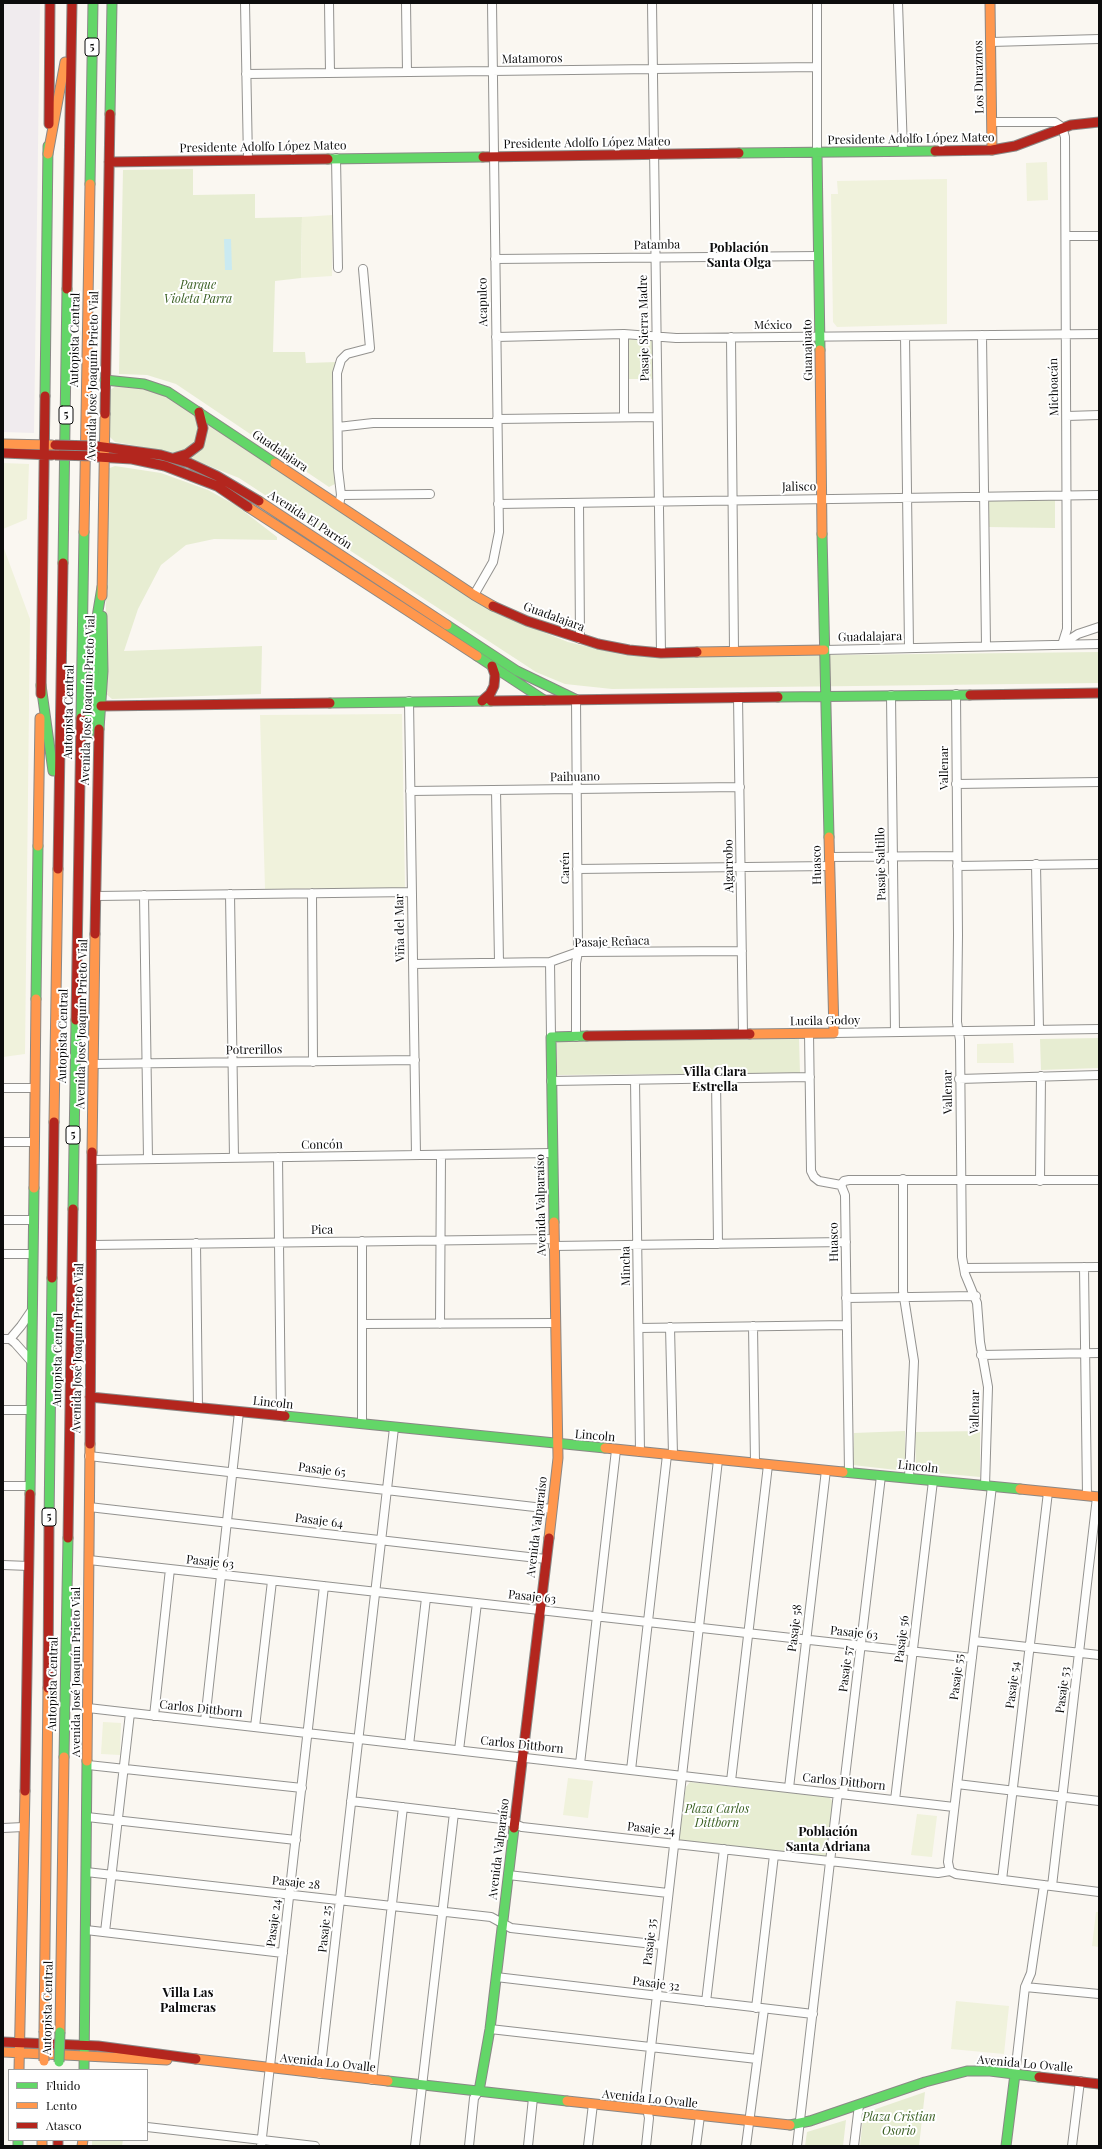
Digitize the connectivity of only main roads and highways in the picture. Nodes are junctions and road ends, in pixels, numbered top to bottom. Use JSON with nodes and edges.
{"nodes":[{"id":1,"x":50,"y":3,"type":"edge"},
{"id":2,"x":93,"y":3,"type":"edge"},
{"id":3,"x":112,"y":3,"type":"edge"},
{"id":4,"x":990,"y":3,"type":"edge"},
{"id":5,"x":72,"y":7,"type":"edge"},
{"id":6,"x":1099,"y":122,"type":"edge"},
{"id":7,"x":992,"y":150,"type":"junction"},
{"id":8,"x":818,"y":152,"type":"junction"},
{"id":9,"x":48,"y":154,"type":"junction"},
{"id":10,"x":109,"y":162,"type":"junction"},
{"id":11,"x":105,"y":380,"type":"junction"},
{"id":12,"x":199,"y":412,"type":"junction"},
{"id":13,"x":3,"y":444,"type":"edge"},
{"id":14,"x":44,"y":445,"type":"junction"},
{"id":15,"x":100,"y":446,"type":"junction"},
{"id":16,"x":3,"y":453,"type":"edge"},
{"id":17,"x":44,"y":454,"type":"junction"},
{"id":18,"x":100,"y":457,"type":"junction"},
{"id":19,"x":174,"y":458,"type":"junction"},
{"id":20,"x":102,"y":587,"type":"junction"},
{"id":21,"x":824,"y":650,"type":"junction"},
{"id":22,"x":492,"y":666,"type":"junction"},
{"id":23,"x":41,"y":685,"type":"junction"},
{"id":24,"x":1099,"y":692,"type":"edge"},
{"id":25,"x":825,"y":696,"type":"junction"},
{"id":26,"x":576,"y":699,"type":"junction"},
{"id":27,"x":544,"y":700,"type":"junction"},
{"id":28,"x":482,"y":701,"type":"junction"},
{"id":29,"x":101,"y":706,"type":"junction"},
{"id":30,"x":80,"y":780,"type":"junction"},
{"id":31,"x":59,"y":818,"type":"junction"},
{"id":32,"x":834,"y":1033,"type":"joint"},
{"id":33,"x":550,"y":1037,"type":"joint"},
{"id":34,"x":90,"y":1397,"type":"junction"},
{"id":35,"x":557,"y":1444,"type":"junction"},
{"id":36,"x":1098,"y":1497,"type":"edge"},
{"id":37,"x":3,"y":2042,"type":"edge"},
{"id":38,"x":19,"y":2042,"type":"junction"},
{"id":39,"x":84,"y":2044,"type":"junction"},
{"id":40,"x":3,"y":2052,"type":"edge"},
{"id":41,"x":19,"y":2053,"type":"junction"},
{"id":42,"x":84,"y":2056,"type":"junction"},
{"id":43,"x":192,"y":2059,"type":"junction"},
{"id":44,"x":44,"y":2066,"type":"edge"},
{"id":45,"x":59,"y":2066,"type":"edge"},
{"id":46,"x":19,"y":2069,"type":"edge"},
{"id":47,"x":84,"y":2069,"type":"edge"},
{"id":48,"x":1015,"y":2074,"type":"junction"},
{"id":49,"x":1099,"y":2084,"type":"edge"},
{"id":50,"x":479,"y":2091,"type":"junction"},
{"id":51,"x":1006,"y":2146,"type":"edge"}],
"edges":[{"from":1,"to":9,"type":"main road"},
{"from":2,"to":30,"type":"main road","name":"Autopista Central","number":"5"},
{"from":3,"to":10,"type":"main road","name":"Avenida José Joaquín Prieto Vial"},
{"from":4,"to":7,"type":"main road","name":"Los Duraznos"},
{"from":5,"to":9,"type":"main road"},
{"from":5,"to":31,"type":"main road","name":"Autopista Central","number":"5"},
{"from":6,"to":7,"type":"main road","name":"Presidente Adolfo López Mateo"},
{"from":7,"to":8,"type":"main road","name":"Presidente Adolfo López Mateo"},
{"from":8,"to":10,"type":"main road","name":"Presidente Adolfo López Mateo"},
{"from":8,"to":21,"type":"main road","name":"Guanajuato"},
{"from":9,"to":14,"type":"main road"},
{"from":10,"to":11,"type":"main road","name":"Avenida José Joaquín Prieto Vial"},
{"from":11,"to":12,"type":"main road","name":"Guadalajara"},
{"from":11,"to":15,"type":"main road","name":"Avenida José Joaquín Prieto Vial"},
{"from":12,"to":19,"type":"main road"},
{"from":12,"to":21,"type":"main road","name":"Guadalajara"},
{"from":13,"to":14,"type":"main road","name":"Avenida El Parrón"},
{"from":14,"to":15,"type":"main road","name":"Avenida El Parrón","bridge":true},
{"from":14,"to":17,"type":"main road"},
{"from":15,"to":18,"type":"main road","name":"Avenida José Joaquín Prieto Vial"},
{"from":15,"to":19,"type":"main road","name":"Avenida El Parrón"},
{"from":16,"to":17,"type":"main road","name":"Avenida El Parrón"},
{"from":17,"to":18,"type":"main road","name":"Avenida El Parrón","bridge":true},
{"from":17,"to":23,"type":"main road"},
{"from":18,"to":20,"type":"main road","name":"Avenida José Joaquín Prieto Vial"},
{"from":18,"to":22,"type":"main road","name":"Avenida El Parrón"},
{"from":19,"to":26,"type":"main road","name":"Avenida El Parrón"},
{"from":20,"to":29,"type":"main road","name":"Avenida José Joaquín Prieto Vial"},
{"from":20,"to":30,"type":"main road"},
{"from":21,"to":25,"type":"main road","name":"Guanajuato"},
{"from":22,"to":27,"type":"main road","name":"Avenida El Parrón"},
{"from":22,"to":28,"type":"main road"},
{"from":23,"to":31,"type":"main road"},
{"from":23,"to":38,"type":"main road"},
{"from":24,"to":25,"type":"main road"},
{"from":25,"to":26,"type":"main road"},
{"from":25,"to":32,"type":"main road","name":"Huasco"},
{"from":26,"to":27,"type":"main road"},
{"from":27,"to":28,"type":"main road"},
{"from":28,"to":29,"type":"main road"},
{"from":29,"to":34,"type":"main road","name":"Avenida José Joaquín Prieto Vial"},
{"from":30,"to":45,"type":"main road","name":"Autopista Central","number":"5","bridge":true},
{"from":31,"to":44,"type":"main road","name":"Autopista Central","number":"5","bridge":true},
{"from":32,"to":33,"type":"main road","name":"Lucila Godoy"},
{"from":33,"to":35,"type":"main road","name":"Avenida Valparaíso"},
{"from":34,"to":35,"type":"main road","name":"Lincoln"},
{"from":34,"to":39,"type":"main road","name":"Avenida José Joaquín Prieto Vial"},
{"from":35,"to":36,"type":"main road","name":"Lincoln"},
{"from":35,"to":50,"type":"main road","name":"Avenida Valparaíso"},
{"from":37,"to":38,"type":"main road","name":"Avenida Lo Ovalle"},
{"from":38,"to":39,"type":"main road","name":"Avenida Lo Ovalle"},
{"from":38,"to":41,"type":"main road"},
{"from":39,"to":42,"type":"main road","name":"Avenida José Joaquín Prieto Vial"},
{"from":39,"to":43,"type":"main road","name":"Avenida Lo Ovalle"},
{"from":40,"to":41,"type":"main road","name":"Avenida Lo Ovalle"},
{"from":41,"to":42,"type":"main road","name":"Avenida Lo Ovalle"},
{"from":41,"to":46,"type":"main road"},
{"from":42,"to":43,"type":"main road","name":"Avenida Lo Ovalle"},
{"from":42,"to":47,"type":"main road","name":"Avenida José Joaquín Prieto Vial"},
{"from":43,"to":50,"type":"main road","name":"Avenida Lo Ovalle"},
{"from":48,"to":49,"type":"main road","name":"Avenida Lo Ovalle"},
{"from":48,"to":50,"type":"main road","name":"Avenida Lo Ovalle"},
{"from":48,"to":51,"type":"main road"}]}
